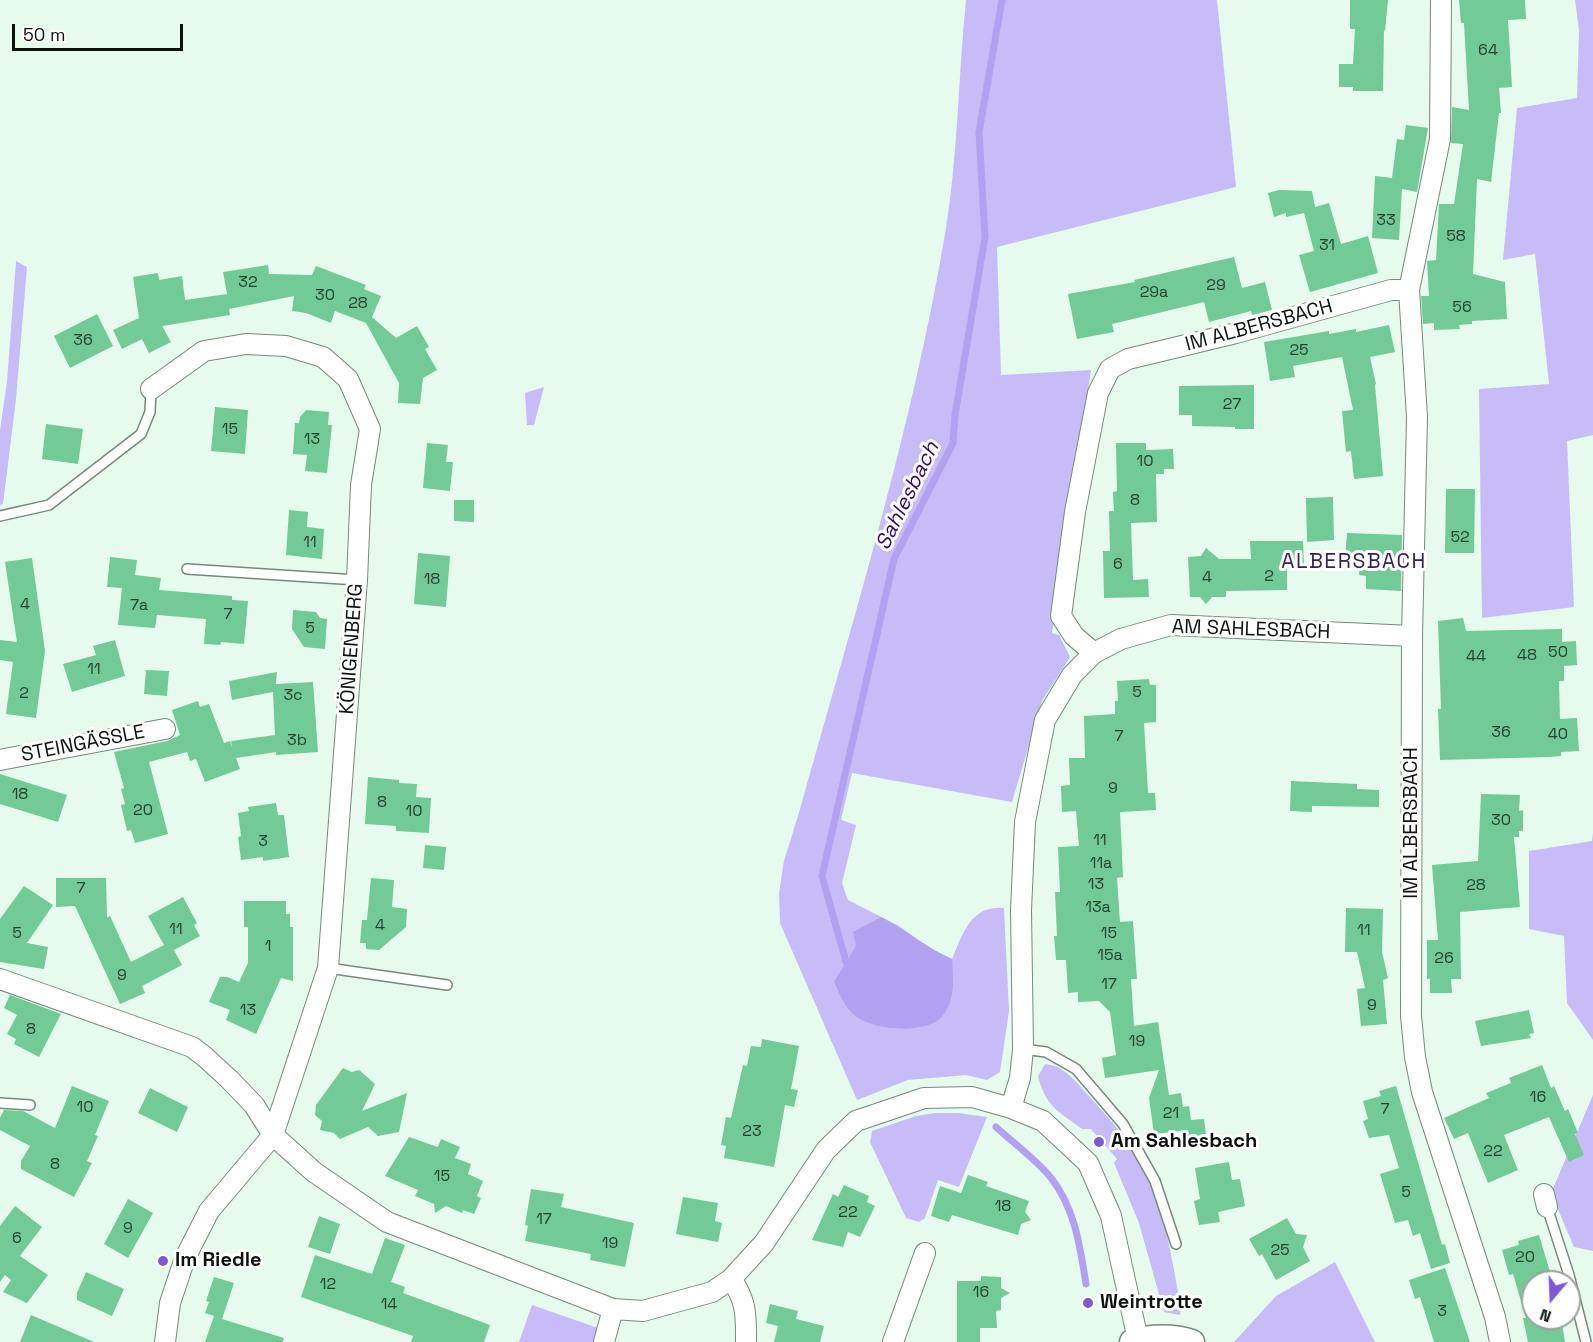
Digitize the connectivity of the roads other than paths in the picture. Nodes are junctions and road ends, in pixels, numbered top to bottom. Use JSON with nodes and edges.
{"nodes":[{"id":1,"x":1441,"y":0,"type":"edge"},
{"id":2,"x":1409,"y":290,"type":"junction"},
{"id":3,"x":151,"y":389,"type":"joint"},
{"id":4,"x":0,"y":516,"type":"edge"},
{"id":5,"x":187,"y":569,"type":"dead end"},
{"id":6,"x":357,"y":580,"type":"junction"},
{"id":7,"x":1412,"y":636,"type":"junction"},
{"id":8,"x":1094,"y":653,"type":"junction"},
{"id":9,"x":165,"y":729,"type":"dead end"},
{"id":10,"x":0,"y":760,"type":"edge"},
{"id":11,"x":328,"y":968,"type":"junction"},
{"id":12,"x":0,"y":979,"type":"edge"},
{"id":13,"x":447,"y":985,"type":"dead end"},
{"id":14,"x":1023,"y":1049,"type":"junction"},
{"id":15,"x":0,"y":1103,"type":"edge"},
{"id":16,"x":30,"y":1105,"type":"dead end"},
{"id":17,"x":1011,"y":1108,"type":"junction"},
{"id":18,"x":273,"y":1135,"type":"junction"},
{"id":19,"x":1546,"y":1201,"type":"dead end"},
{"id":20,"x":1176,"y":1244,"type":"dead end"},
{"id":21,"x":925,"y":1253,"type":"dead end"},
{"id":22,"x":731,"y":1279,"type":"junction"},
{"id":23,"x":613,"y":1309,"type":"junction"},
{"id":24,"x":1135,"y":1341,"type":"edge"},
{"id":25,"x":165,"y":1342,"type":"edge"},
{"id":26,"x":604,"y":1342,"type":"edge"},
{"id":27,"x":746,"y":1342,"type":"edge"},
{"id":28,"x":893,"y":1342,"type":"edge"},
{"id":29,"x":1192,"y":1342,"type":"edge"},
{"id":30,"x":1500,"y":1342,"type":"edge"},
{"id":31,"x":1586,"y":1342,"type":"edge"}],
"edges":[{"from":1,"to":2,"type":"street","name":"IM ALBERSBACH"},
{"from":2,"to":7,"type":"street","name":"IM ALBERSBACH"},
{"from":2,"to":8,"type":"street","name":"IM ALBERSBACH"},
{"from":3,"to":4,"type":"lane"},
{"from":3,"to":6,"type":"street","name":"KÖNIGENBERG"},
{"from":5,"to":6,"type":"lane"},
{"from":6,"to":11,"type":"street","name":"KÖNIGENBERG"},
{"from":7,"to":8,"type":"street","name":"AM SAHLESBACH"},
{"from":7,"to":30,"type":"street","name":"IM ALBERSBACH"},
{"from":8,"to":14,"type":"street","name":"AM SAHLESBACH"},
{"from":9,"to":10,"type":"street","name":"STEINGÄSSLE"},
{"from":11,"to":13,"type":"lane"},
{"from":11,"to":18,"type":"street","name":"KÖNIGENBERG"},
{"from":12,"to":18,"type":"street"},
{"from":14,"to":17,"type":"street","name":"AM SAHLESBACH"},
{"from":14,"to":20,"type":"lane"},
{"from":15,"to":16,"type":"lane"},
{"from":17,"to":22,"type":"street"},
{"from":17,"to":24,"type":"street"},
{"from":18,"to":23,"type":"street"},
{"from":18,"to":25,"type":"street"},
{"from":19,"to":31,"type":"lane"},
{"from":21,"to":28,"type":"street"},
{"from":22,"to":23,"type":"street"},
{"from":22,"to":27,"type":"street"},
{"from":23,"to":26,"type":"street"},
{"from":24,"to":29,"type":"street"}]}
